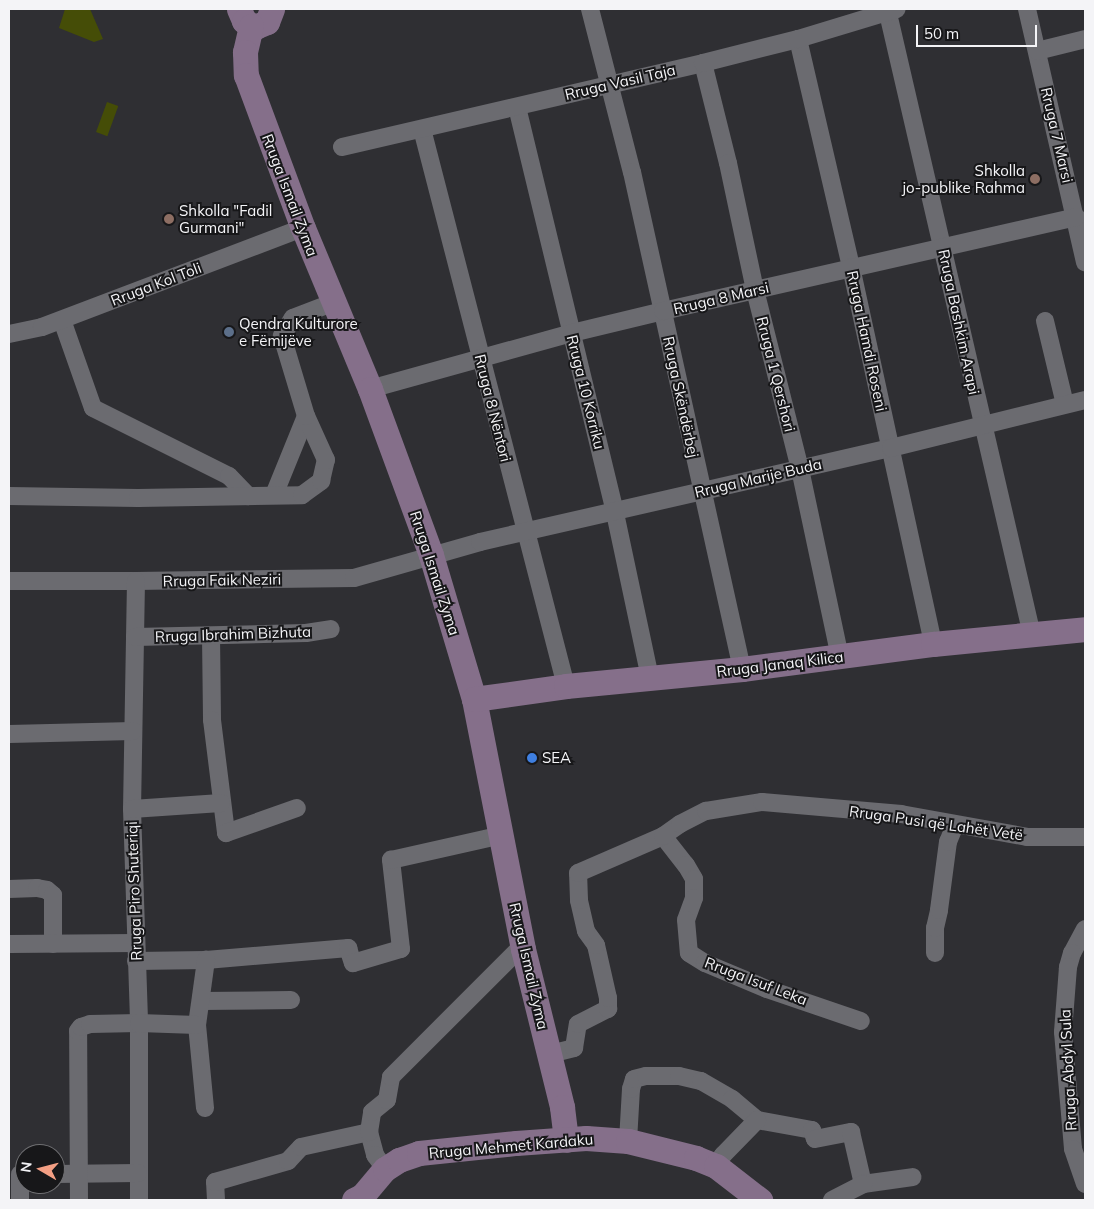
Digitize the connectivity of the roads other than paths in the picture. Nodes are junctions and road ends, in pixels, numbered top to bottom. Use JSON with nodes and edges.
{"nodes":[{"id":1,"x":272,"y":9,"type":"edge"},
{"id":2,"x":590,"y":9,"type":"edge"},
{"id":3,"x":1027,"y":9,"type":"edge"},
{"id":4,"x":890,"y":10,"type":"edge"},
{"id":5,"x":245,"y":17,"type":"edge"},
{"id":6,"x":798,"y":39,"type":"junction"},
{"id":7,"x":1085,"y":39,"type":"edge"},
{"id":8,"x":1037,"y":51,"type":"junction"},
{"id":9,"x":703,"y":63,"type":"junction"},
{"id":10,"x":610,"y":84,"type":"junction"},
{"id":11,"x":517,"y":107,"type":"junction"},
{"id":12,"x":422,"y":129,"type":"junction"},
{"id":13,"x":342,"y":147,"type":"dead end"},
{"id":14,"x":1076,"y":217,"type":"junction"},
{"id":15,"x":302,"y":228,"type":"junction"},
{"id":16,"x":943,"y":247,"type":"junction"},
{"id":17,"x":1085,"y":262,"type":"edge"},
{"id":18,"x":851,"y":267,"type":"junction"},
{"id":19,"x":756,"y":290,"type":"junction"},
{"id":20,"x":334,"y":302,"type":"junction"},
{"id":21,"x":663,"y":311,"type":"junction"},
{"id":22,"x":62,"y":320,"type":"junction"},
{"id":23,"x":1045,"y":321,"type":"dead end"},
{"id":24,"x":572,"y":333,"type":"junction"},
{"id":25,"x":9,"y":334,"type":"edge"},
{"id":26,"x":481,"y":360,"type":"junction"},
{"id":27,"x":370,"y":389,"type":"junction"},
{"id":28,"x":1085,"y":400,"type":"edge"},
{"id":29,"x":1065,"y":404,"type":"junction"},
{"id":30,"x":306,"y":416,"type":"junction"},
{"id":31,"x":982,"y":424,"type":"junction"},
{"id":32,"x":890,"y":448,"type":"junction"},
{"id":33,"x":800,"y":469,"type":"junction"},
{"id":34,"x":701,"y":492,"type":"junction"},
{"id":35,"x":274,"y":495,"type":"junction"},
{"id":36,"x":9,"y":496,"type":"edge"},
{"id":37,"x":248,"y":496,"type":"junction"},
{"id":38,"x":615,"y":513,"type":"junction"},
{"id":39,"x":526,"y":533,"type":"junction"},
{"id":40,"x":431,"y":555,"type":"junction"},
{"id":41,"x":9,"y":580,"type":"edge"},
{"id":42,"x":136,"y":582,"type":"junction"},
{"id":43,"x":331,"y":629,"type":"dead end"},
{"id":44,"x":1085,"y":629,"type":"edge"},
{"id":45,"x":1032,"y":635,"type":"junction"},
{"id":46,"x":211,"y":636,"type":"junction"},
{"id":47,"x":135,"y":637,"type":"junction"},
{"id":48,"x":933,"y":644,"type":"junction"},
{"id":49,"x":840,"y":657,"type":"junction"},
{"id":50,"x":742,"y":669,"type":"junction"},
{"id":51,"x":650,"y":678,"type":"junction"},
{"id":52,"x":566,"y":686,"type":"junction"},
{"id":53,"x":474,"y":699,"type":"junction"},
{"id":54,"x":133,"y":731,"type":"junction"},
{"id":55,"x":9,"y":734,"type":"edge"},
{"id":56,"x":221,"y":803,"type":"junction"},
{"id":57,"x":297,"y":808,"type":"dead end"},
{"id":58,"x":132,"y":809,"type":"junction"},
{"id":59,"x":955,"y":825,"type":"junction"},
{"id":60,"x":502,"y":835,"type":"junction"},
{"id":61,"x":663,"y":836,"type":"junction"},
{"id":62,"x":1085,"y":837,"type":"edge"},
{"id":63,"x":9,"y":889,"type":"edge"},
{"id":64,"x":1085,"y":929,"type":"edge"},
{"id":65,"x":136,"y":943,"type":"junction"},
{"id":66,"x":9,"y":944,"type":"edge"},
{"id":67,"x":53,"y":944,"type":"junction"},
{"id":68,"x":522,"y":945,"type":"junction"},
{"id":69,"x":935,"y":953,"type":"dead end"},
{"id":70,"x":206,"y":960,"type":"junction"},
{"id":71,"x":136,"y":961,"type":"junction"},
{"id":72,"x":291,"y":1000,"type":"dead end"},
{"id":73,"x":201,"y":1001,"type":"junction"},
{"id":74,"x":861,"y":1021,"type":"dead end"},
{"id":75,"x":139,"y":1023,"type":"junction"},
{"id":76,"x":197,"y":1025,"type":"junction"},
{"id":77,"x":550,"y":1054,"type":"junction"},
{"id":78,"x":205,"y":1108,"type":"dead end"},
{"id":79,"x":757,"y":1120,"type":"junction"},
{"id":80,"x":369,"y":1132,"type":"junction"},
{"id":81,"x":566,"y":1140,"type":"junction"},
{"id":82,"x":628,"y":1141,"type":"junction"},
{"id":83,"x":716,"y":1166,"type":"junction"},
{"id":84,"x":385,"y":1169,"type":"junction"},
{"id":85,"x":138,"y":1173,"type":"junction"},
{"id":86,"x":65,"y":1174,"type":"edge"},
{"id":87,"x":79,"y":1174,"type":"junction"},
{"id":88,"x":913,"y":1177,"type":"dead end"},
{"id":89,"x":863,"y":1184,"type":"junction"},
{"id":90,"x":1085,"y":1184,"type":"edge"},
{"id":91,"x":359,"y":1199,"type":"edge"},
{"id":92,"x":79,"y":1200,"type":"edge"},
{"id":93,"x":139,"y":1200,"type":"edge"},
{"id":94,"x":216,"y":1200,"type":"edge"},
{"id":95,"x":760,"y":1200,"type":"edge"},
{"id":96,"x":832,"y":1200,"type":"edge"}],
"edges":[{"from":1,"to":5,"type":"main road"},
{"from":2,"to":10,"type":"street","name":"Rruga Skëndërbej"},
{"from":3,"to":8,"type":"street","name":"Rruga 7 Marsi"},
{"from":4,"to":6,"type":"street","name":"Rruga Vasil Taja"},
{"from":4,"to":16,"type":"street","name":"Rruga Bashkim Arapi"},
{"from":5,"to":15,"type":"main road","name":"Rruga Ismail Zyma"},
{"from":6,"to":9,"type":"street","name":"Rruga Vasil Taja"},
{"from":6,"to":18,"type":"street","name":"Rruga Hamdi Roseni"},
{"from":7,"to":8,"type":"street"},
{"from":8,"to":14,"type":"street","name":"Rruga 7 Marsi"},
{"from":9,"to":10,"type":"street","name":"Rruga Vasil Taja"},
{"from":9,"to":19,"type":"street","name":"Rruga 1 Qershori"},
{"from":10,"to":11,"type":"street","name":"Rruga Vasil Taja"},
{"from":10,"to":21,"type":"street","name":"Rruga Skëndërbej"},
{"from":11,"to":12,"type":"street","name":"Rruga Vasil Taja"},
{"from":11,"to":24,"type":"street","name":"Rruga 10 Korriku"},
{"from":12,"to":13,"type":"street","name":"Rruga Vasil Taja"},
{"from":12,"to":26,"type":"street","name":"Rruga 8 Nëntori"},
{"from":14,"to":16,"type":"street","name":"Rruga 8 Marsi"},
{"from":14,"to":17,"type":"street","name":"Rruga 7 Marsi"},
{"from":15,"to":20,"type":"main road","name":"Rruga Ismail Zyma"},
{"from":15,"to":22,"type":"street","name":"Rruga Kol Toli"},
{"from":16,"to":18,"type":"street","name":"Rruga 8 Marsi"},
{"from":16,"to":31,"type":"street","name":"Rruga Bashkim Arapi"},
{"from":18,"to":19,"type":"street","name":"Rruga 8 Marsi"},
{"from":18,"to":32,"type":"street","name":"Rruga Hamdi Roseni"},
{"from":19,"to":21,"type":"street","name":"Rruga 8 Marsi"},
{"from":19,"to":33,"type":"street","name":"Rruga 1 Qershori"},
{"from":20,"to":27,"type":"main road","name":"Rruga Ismail Zyma"},
{"from":20,"to":30,"type":"street"},
{"from":21,"to":24,"type":"street","name":"Rruga 8 Marsi"},
{"from":21,"to":34,"type":"street","name":"Rruga Skëndërbej"},
{"from":22,"to":25,"type":"street","name":"Rruga Kol Toli"},
{"from":22,"to":37,"type":"street"},
{"from":23,"to":29,"type":"street"},
{"from":24,"to":26,"type":"street","name":"Rruga 8 Marsi"},
{"from":24,"to":38,"type":"street","name":"Rruga 10 Korriku"},
{"from":26,"to":27,"type":"street","name":"Rruga 8 Marsi"},
{"from":26,"to":39,"type":"street","name":"Rruga 8 Nëntori"},
{"from":27,"to":40,"type":"main road","name":"Rruga Ismail Zyma"},
{"from":28,"to":29,"type":"street","name":"Rruga Marije Buda"},
{"from":29,"to":31,"type":"street","name":"Rruga Marije Buda"},
{"from":30,"to":35,"type":"street"},
{"from":30,"to":35,"type":"street"},
{"from":31,"to":32,"type":"street","name":"Rruga Marije Buda"},
{"from":31,"to":45,"type":"street","name":"Rruga Bashkim Arapi"},
{"from":32,"to":33,"type":"street","name":"Rruga Marije Buda"},
{"from":32,"to":48,"type":"street","name":"Rruga Hamdi Roseni"},
{"from":33,"to":34,"type":"street","name":"Rruga Marije Buda"},
{"from":33,"to":49,"type":"street","name":"Rruga 1 Qershori"},
{"from":34,"to":38,"type":"street","name":"Rruga Marije Buda"},
{"from":34,"to":50,"type":"street","name":"Rruga Skëndërbej"},
{"from":35,"to":37,"type":"street"},
{"from":36,"to":37,"type":"street"},
{"from":38,"to":39,"type":"street","name":"Rruga Marije Buda"},
{"from":38,"to":51,"type":"street","name":"Rruga 10 Korriku"},
{"from":39,"to":40,"type":"street","name":"Rruga Marije Buda"},
{"from":39,"to":52,"type":"street","name":"Rruga 8 Nëntori"},
{"from":40,"to":42,"type":"street","name":"Rruga Faik Neziri"},
{"from":40,"to":53,"type":"main road","name":"Rruga Ismail Zyma"},
{"from":41,"to":42,"type":"street","name":"Rruga Faik Neziri"},
{"from":42,"to":47,"type":"street","name":"Rruga Piro Shuteriqi"},
{"from":43,"to":46,"type":"street","name":"Rruga Ibrahim Bizhuta"},
{"from":44,"to":45,"type":"main road","name":"Rruga Janaq Kilica"},
{"from":45,"to":48,"type":"main road","name":"Rruga Janaq Kilica"},
{"from":46,"to":47,"type":"street","name":"Rruga Ibrahim Bizhuta"},
{"from":46,"to":56,"type":"street"},
{"from":47,"to":54,"type":"street","name":"Rruga Piro Shuteriqi"},
{"from":48,"to":49,"type":"main road","name":"Rruga Janaq Kilica"},
{"from":49,"to":50,"type":"main road","name":"Rruga Janaq Kilica"},
{"from":50,"to":51,"type":"main road","name":"Rruga Janaq Kilica"},
{"from":51,"to":52,"type":"main road","name":"Rruga Janaq Kilica"},
{"from":52,"to":53,"type":"main road","name":"Rruga Janaq Kilica"},
{"from":53,"to":60,"type":"main road","name":"Rruga Ismail Zyma"},
{"from":54,"to":55,"type":"street"},
{"from":54,"to":58,"type":"street","name":"Rruga Piro Shuteriqi"},
{"from":56,"to":57,"type":"street"},
{"from":56,"to":58,"type":"street"},
{"from":58,"to":65,"type":"street","name":"Rruga Piro Shuteriqi"},
{"from":59,"to":61,"type":"street","name":"Rruga Pusi që Lahët Vetë"},
{"from":59,"to":62,"type":"street","name":"Rruga Pusi që Lahët Vetë"},
{"from":59,"to":69,"type":"street"},
{"from":60,"to":68,"type":"main road","name":"Rruga Ismail Zyma"},
{"from":60,"to":70,"type":"street"},
{"from":61,"to":74,"type":"street","name":"Rruga Isuf Leka"},
{"from":61,"to":77,"type":"street","name":"Rruga Pusi që Lahët Vetë"},
{"from":63,"to":67,"type":"street"},
{"from":64,"to":90,"type":"street","name":"Rruga Abdyl Sula"},
{"from":65,"to":67,"type":"street"},
{"from":65,"to":71,"type":"street","name":"Rruga Piro Shuteriqi"},
{"from":66,"to":67,"type":"street"},
{"from":68,"to":77,"type":"main road","name":"Rruga Ismail Zyma"},
{"from":68,"to":80,"type":"street"},
{"from":70,"to":71,"type":"street"},
{"from":70,"to":73,"type":"street"},
{"from":71,"to":75,"type":"street","name":"Rruga Piro Shuteriqi"},
{"from":72,"to":73,"type":"street"},
{"from":73,"to":76,"type":"street"},
{"from":75,"to":76,"type":"street"},
{"from":75,"to":85,"type":"street","name":"Rruga Piro Shuteriqi"},
{"from":75,"to":87,"type":"street"},
{"from":76,"to":78,"type":"street"},
{"from":77,"to":81,"type":"main road","name":"Rruga Ismail Zyma"},
{"from":79,"to":82,"type":"street"},
{"from":79,"to":83,"type":"street"},
{"from":79,"to":89,"type":"street"},
{"from":80,"to":84,"type":"street"},
{"from":80,"to":94,"type":"street"},
{"from":81,"to":82,"type":"main road","name":"Rruga Mehmet Kardaku"},
{"from":81,"to":84,"type":"main road","name":"Rruga Mehmet Kardaku"},
{"from":82,"to":83,"type":"main road","name":"Rruga Mehmet Kardaku"},
{"from":83,"to":95,"type":"main road","name":"Rruga Mehmet Kardaku"},
{"from":84,"to":91,"type":"main road","name":"Rruga Mehmet Kardaku"},
{"from":85,"to":87,"type":"street"},
{"from":85,"to":93,"type":"street","name":"Rruga Piro Shuteriqi"},
{"from":86,"to":87,"type":"street"},
{"from":87,"to":92,"type":"street"},
{"from":88,"to":89,"type":"street"},
{"from":89,"to":96,"type":"street"}]}
